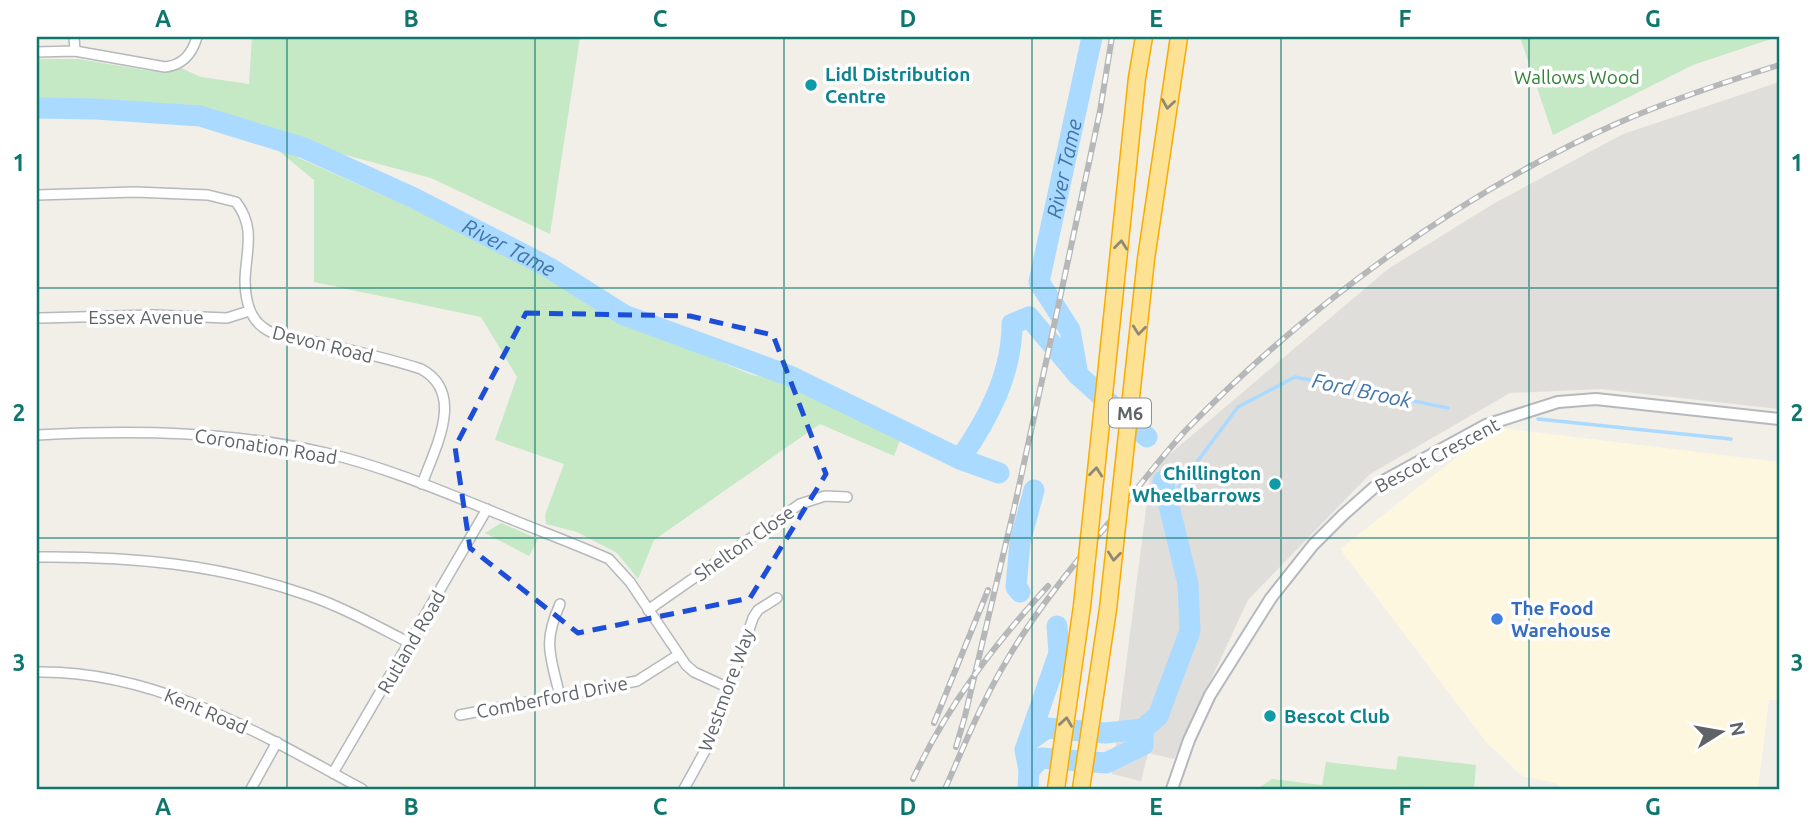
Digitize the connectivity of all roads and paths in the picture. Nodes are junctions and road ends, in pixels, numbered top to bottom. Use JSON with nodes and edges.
{"nodes":[{"id":1,"x":75,"y":37,"type":"edge"},
{"id":2,"x":197,"y":37,"type":"edge"},
{"id":3,"x":1144,"y":37,"type":"edge"},
{"id":4,"x":1179,"y":37,"type":"edge"},
{"id":5,"x":75,"y":51,"type":"junction"},
{"id":6,"x":37,"y":52,"type":"edge"},
{"id":7,"x":37,"y":195,"type":"edge"},
{"id":8,"x":250,"y":310,"type":"junction"},
{"id":9,"x":41,"y":318,"type":"dead end"},
{"id":10,"x":1779,"y":419,"type":"edge"},
{"id":11,"x":37,"y":435,"type":"edge"},
{"id":12,"x":422,"y":484,"type":"junction"},
{"id":13,"x":847,"y":497,"type":"dead end"},
{"id":14,"x":487,"y":509,"type":"junction"},
{"id":15,"x":37,"y":556,"type":"edge"},
{"id":16,"x":777,"y":598,"type":"dead end"},
{"id":17,"x":561,"y":604,"type":"dead end"},
{"id":18,"x":648,"y":610,"type":"junction"},
{"id":19,"x":410,"y":643,"type":"junction"},
{"id":20,"x":678,"y":655,"type":"junction"},
{"id":21,"x":37,"y":672,"type":"edge"},
{"id":22,"x":731,"y":689,"type":"junction"},
{"id":23,"x":560,"y":696,"type":"junction"},
{"id":24,"x":460,"y":715,"type":"dead end"},
{"id":25,"x":277,"y":743,"type":"junction"},
{"id":26,"x":333,"y":774,"type":"junction"},
{"id":27,"x":251,"y":789,"type":"edge"},
{"id":28,"x":362,"y":789,"type":"edge"},
{"id":29,"x":684,"y":789,"type":"edge"},
{"id":30,"x":1056,"y":789,"type":"edge"},
{"id":31,"x":1081,"y":789,"type":"edge"},
{"id":32,"x":1172,"y":789,"type":"edge"}],
"edges":[{"from":1,"to":5,"type":"street"},
{"from":2,"to":5,"type":"street"},
{"from":30,"to":3,"type":"highway","number":"M6","one_way":true,"bridge":true},
{"from":4,"to":31,"type":"highway","number":"M6","one_way":true,"bridge":true},
{"from":5,"to":6,"type":"street"},
{"from":7,"to":8,"type":"street","name":"Devon Road"},
{"from":8,"to":9,"type":"street","name":"Essex Avenue"},
{"from":8,"to":12,"type":"street","name":"Devon Road"},
{"from":10,"to":32,"type":"street","name":"Bescot Crescent"},
{"from":11,"to":12,"type":"street","name":"Coronation Road"},
{"from":12,"to":14,"type":"street","name":"Coronation Road"},
{"from":13,"to":18,"type":"street","name":"Shelton Close"},
{"from":14,"to":18,"type":"street","name":"Coronation Road"},
{"from":14,"to":19,"type":"street","name":"Rutland Road"},
{"from":15,"to":19,"type":"street"},
{"from":16,"to":22,"type":"street","name":"Westmore Way"},
{"from":17,"to":23,"type":"street"},
{"from":18,"to":20,"type":"street","name":"Coronation Road"},
{"from":19,"to":26,"type":"street","name":"Rutland Road"},
{"from":20,"to":22,"type":"street","name":"Coronation Road"},
{"from":20,"to":23,"type":"street","name":"Comberford Drive"},
{"from":21,"to":25,"type":"street","name":"Kent Road"},
{"from":22,"to":29,"type":"street","name":"Westmore Way"},
{"from":23,"to":24,"type":"street","name":"Comberford Drive"},
{"from":25,"to":26,"type":"street","name":"Kent Road"},
{"from":25,"to":27,"type":"street"},
{"from":26,"to":28,"type":"street","name":"Kent Road"}]}
